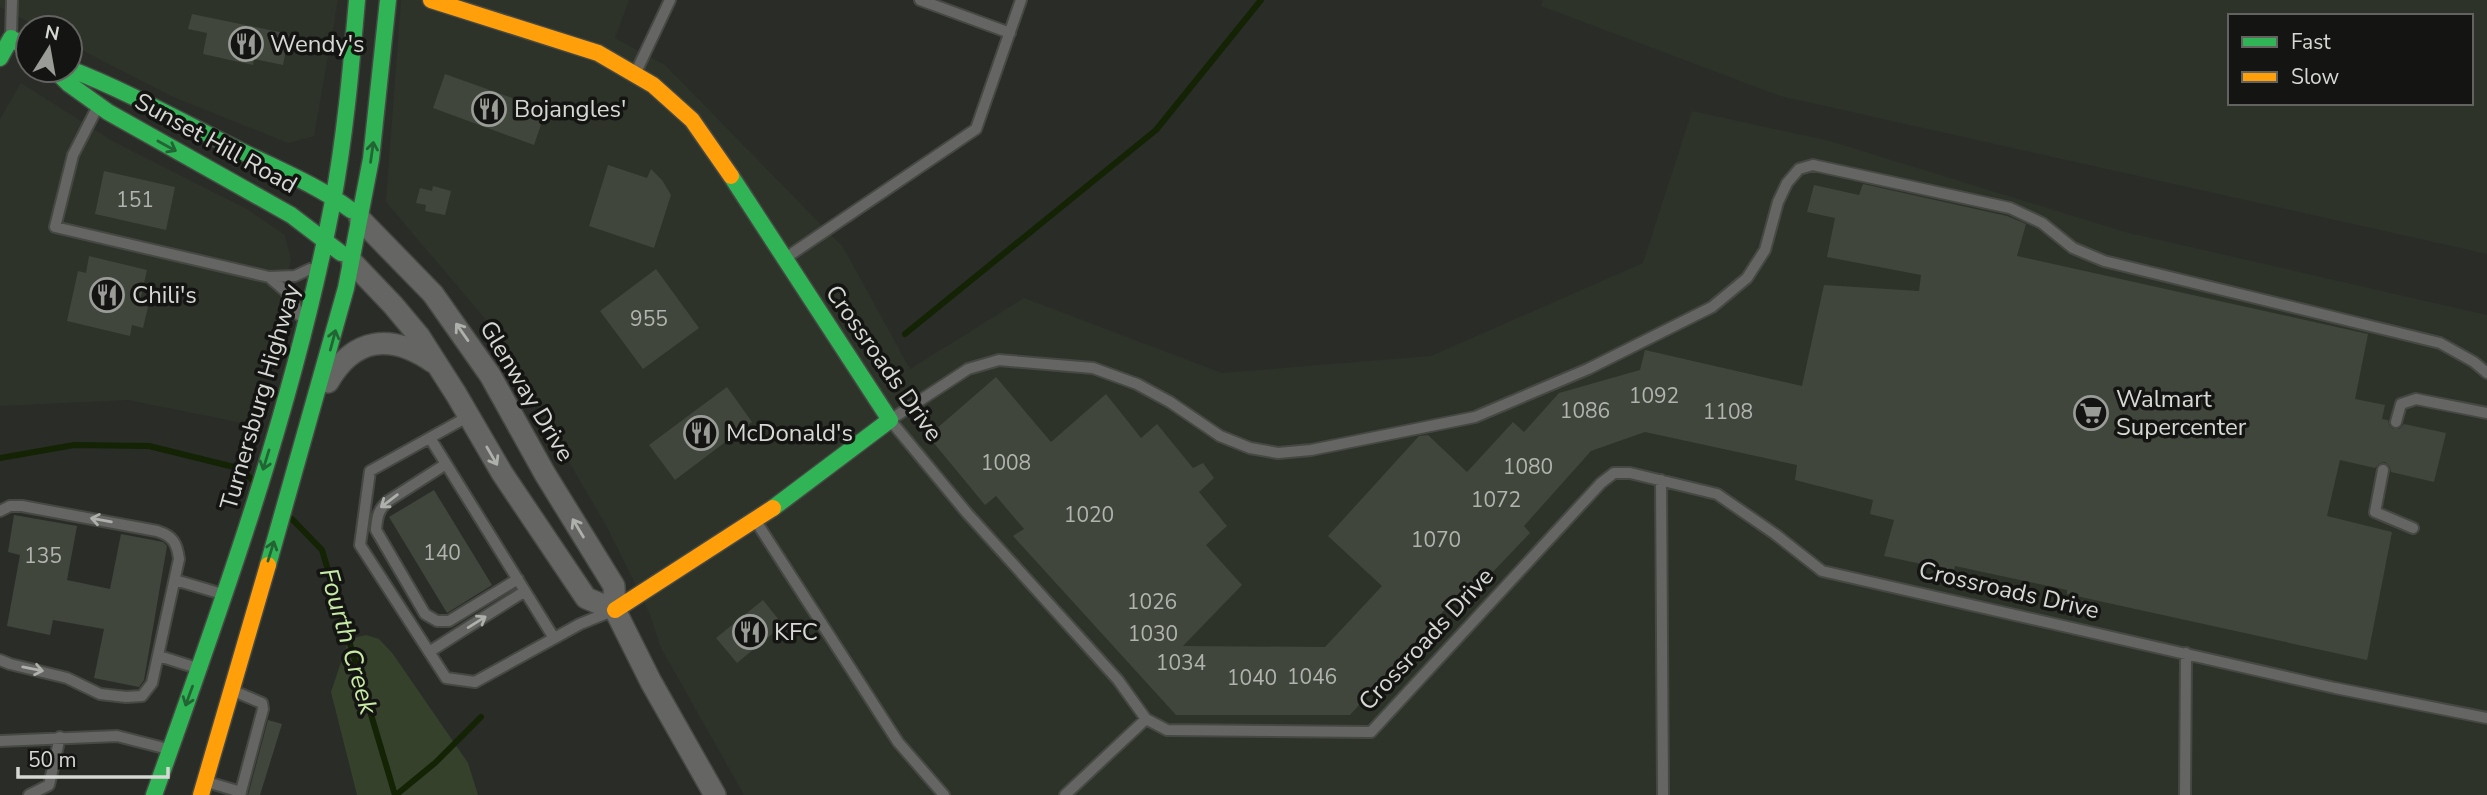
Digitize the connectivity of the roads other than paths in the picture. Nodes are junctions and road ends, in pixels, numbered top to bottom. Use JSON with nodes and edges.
{"nodes":[{"id":1,"x":12,"y":0,"type":"edge"},
{"id":2,"x":357,"y":0,"type":"edge"},
{"id":3,"x":388,"y":0,"type":"edge"},
{"id":4,"x":431,"y":0,"type":"edge"},
{"id":5,"x":670,"y":0,"type":"edge"},
{"id":6,"x":920,"y":0,"type":"edge"},
{"id":7,"x":1021,"y":0,"type":"edge"},
{"id":8,"x":1010,"y":33,"type":"junction"},
{"id":9,"x":13,"y":40,"type":"edge"},
{"id":10,"x":0,"y":58,"type":"edge"},
{"id":11,"x":84,"y":75,"type":"edge"},
{"id":12,"x":635,"y":75,"type":"junction"},
{"id":13,"x":70,"y":84,"type":"edge"},
{"id":14,"x":98,"y":106,"type":"junction"},
{"id":15,"x":333,"y":198,"type":"junction"},
{"id":16,"x":360,"y":219,"type":"junction"},
{"id":17,"x":325,"y":242,"type":"junction"},
{"id":18,"x":785,"y":258,"type":"junction"},
{"id":19,"x":352,"y":262,"type":"junction"},
{"id":20,"x":269,"y":277,"type":"junction"},
{"id":21,"x":295,"y":365,"type":"junction"},
{"id":22,"x":441,"y":369,"type":"junction"},
{"id":23,"x":2487,"y":373,"type":"edge"},
{"id":24,"x":315,"y":405,"type":"junction"},
{"id":25,"x":2487,"y":414,"type":"edge"},
{"id":26,"x":469,"y":416,"type":"junction"},
{"id":27,"x":890,"y":420,"type":"junction"},
{"id":28,"x":2396,"y":422,"type":"dead end"},
{"id":29,"x":430,"y":438,"type":"junction"},
{"id":30,"x":446,"y":464,"type":"junction"},
{"id":31,"x":2383,"y":470,"type":"dead end"},
{"id":32,"x":1661,"y":480,"type":"junction"},
{"id":33,"x":0,"y":511,"type":"edge"},
{"id":34,"x":755,"y":521,"type":"junction"},
{"id":35,"x":2413,"y":528,"type":"dead end"},
{"id":36,"x":518,"y":579,"type":"junction"},
{"id":37,"x":175,"y":580,"type":"junction"},
{"id":38,"x":227,"y":590,"type":"junction"},
{"id":39,"x":525,"y":591,"type":"junction"},
{"id":40,"x":615,"y":610,"type":"junction"},
{"id":41,"x":554,"y":638,"type":"junction"},
{"id":42,"x":429,"y":652,"type":"junction"},
{"id":43,"x":2186,"y":653,"type":"junction"},
{"id":44,"x":159,"y":656,"type":"junction"},
{"id":45,"x":0,"y":660,"type":"edge"},
{"id":46,"x":199,"y":668,"type":"junction"},
{"id":47,"x":230,"y":690,"type":"junction"},
{"id":48,"x":2487,"y":718,"type":"edge"},
{"id":49,"x":1146,"y":719,"type":"junction"},
{"id":50,"x":60,"y":737,"type":"junction"},
{"id":51,"x":0,"y":741,"type":"edge"},
{"id":52,"x":170,"y":749,"type":"junction"},
{"id":53,"x":202,"y":788,"type":"edge"},
{"id":54,"x":241,"y":794,"type":"edge"},
{"id":55,"x":29,"y":795,"type":"edge"},
{"id":56,"x":154,"y":795,"type":"edge"},
{"id":57,"x":715,"y":795,"type":"edge"},
{"id":58,"x":944,"y":795,"type":"edge"},
{"id":59,"x":1065,"y":795,"type":"edge"},
{"id":60,"x":1662,"y":795,"type":"edge"},
{"id":61,"x":2185,"y":795,"type":"edge"}],
"edges":[{"from":1,"to":9,"type":"lane"},
{"from":2,"to":15,"type":"street","name":"Turnersburg Highway"},
{"from":16,"to":3,"type":"street","one_way":true},
{"from":4,"to":12,"type":"street","name":"Crossroads Drive"},
{"from":5,"to":12,"type":"lane"},
{"from":6,"to":8,"type":"lane"},
{"from":7,"to":8,"type":"lane"},
{"from":8,"to":18,"type":"lane"},
{"from":9,"to":10,"type":"street"},
{"from":11,"to":15,"type":"street","name":"Sunset Hill Road"},
{"from":12,"to":18,"type":"street","name":"Crossroads Drive"},
{"from":13,"to":14,"type":"street","name":"Sunset Hill Road"},
{"from":14,"to":17,"type":"street","name":"Sunset Hill Road","one_way":true},
{"from":14,"to":20,"type":"lane"},
{"from":15,"to":16,"type":"street","name":"Sunset Hill Road"},
{"from":15,"to":17,"type":"street","name":"Turnersburg Highway"},
{"from":16,"to":19,"type":"street"},
{"from":40,"to":16,"type":"street","name":"Glenway Drive","one_way":true},
{"from":17,"to":19,"type":"street","name":"Sunset Hill Road"},
{"from":17,"to":20,"type":"lane"},
{"from":17,"to":21,"type":"street","name":"Turnersburg Highway"},
{"from":18,"to":27,"type":"street","name":"Crossroads Drive"},
{"from":19,"to":22,"type":"street"},
{"from":24,"to":19,"type":"street","one_way":true},
{"from":20,"to":21,"type":"lane"},
{"from":21,"to":38,"type":"street","name":"Turnersburg Highway","one_way":true},
{"from":22,"to":24,"type":"street"},
{"from":22,"to":26,"type":"street"},
{"from":23,"to":27,"type":"lane"},
{"from":47,"to":24,"type":"street","one_way":true},
{"from":25,"to":28,"type":"lane"},
{"from":26,"to":29,"type":"lane"},
{"from":26,"to":40,"type":"street","one_way":true},
{"from":27,"to":34,"type":"street"},
{"from":27,"to":49,"type":"lane","name":"Crossroads Drive"},
{"from":29,"to":30,"type":"lane"},
{"from":29,"to":42,"type":"lane"},
{"from":30,"to":36,"type":"lane"},
{"from":30,"to":36,"type":"lane","one_way":true},
{"from":31,"to":35,"type":"lane"},
{"from":32,"to":43,"type":"lane","name":"Crossroads Drive"},
{"from":32,"to":49,"type":"lane","name":"Crossroads Drive"},
{"from":32,"to":60,"type":"lane"},
{"from":37,"to":33,"type":"lane","one_way":true},
{"from":34,"to":40,"type":"street"},
{"from":34,"to":58,"type":"lane"},
{"from":36,"to":39,"type":"lane"},
{"from":37,"to":38,"type":"lane"},
{"from":37,"to":44,"type":"lane"},
{"from":38,"to":46,"type":"street","name":"Turnersburg Highway"},
{"from":39,"to":41,"type":"lane"},
{"from":42,"to":39,"type":"lane","one_way":true},
{"from":40,"to":41,"type":"lane"},
{"from":40,"to":57,"type":"street","name":"Glenway Drive"},
{"from":41,"to":42,"type":"lane"},
{"from":43,"to":48,"type":"lane","name":"Crossroads Drive"},
{"from":43,"to":61,"type":"lane"},
{"from":45,"to":44,"type":"lane","one_way":true},
{"from":44,"to":46,"type":"lane"},
{"from":46,"to":52,"type":"street","name":"Turnersburg Highway","one_way":true},
{"from":47,"to":53,"type":"street"},
{"from":47,"to":54,"type":"lane"},
{"from":49,"to":59,"type":"lane"},
{"from":50,"to":51,"type":"lane"},
{"from":50,"to":52,"type":"lane"},
{"from":50,"to":55,"type":"lane"},
{"from":52,"to":56,"type":"street","name":"Turnersburg Highway"},
{"from":53,"to":54,"type":"lane"}]}
